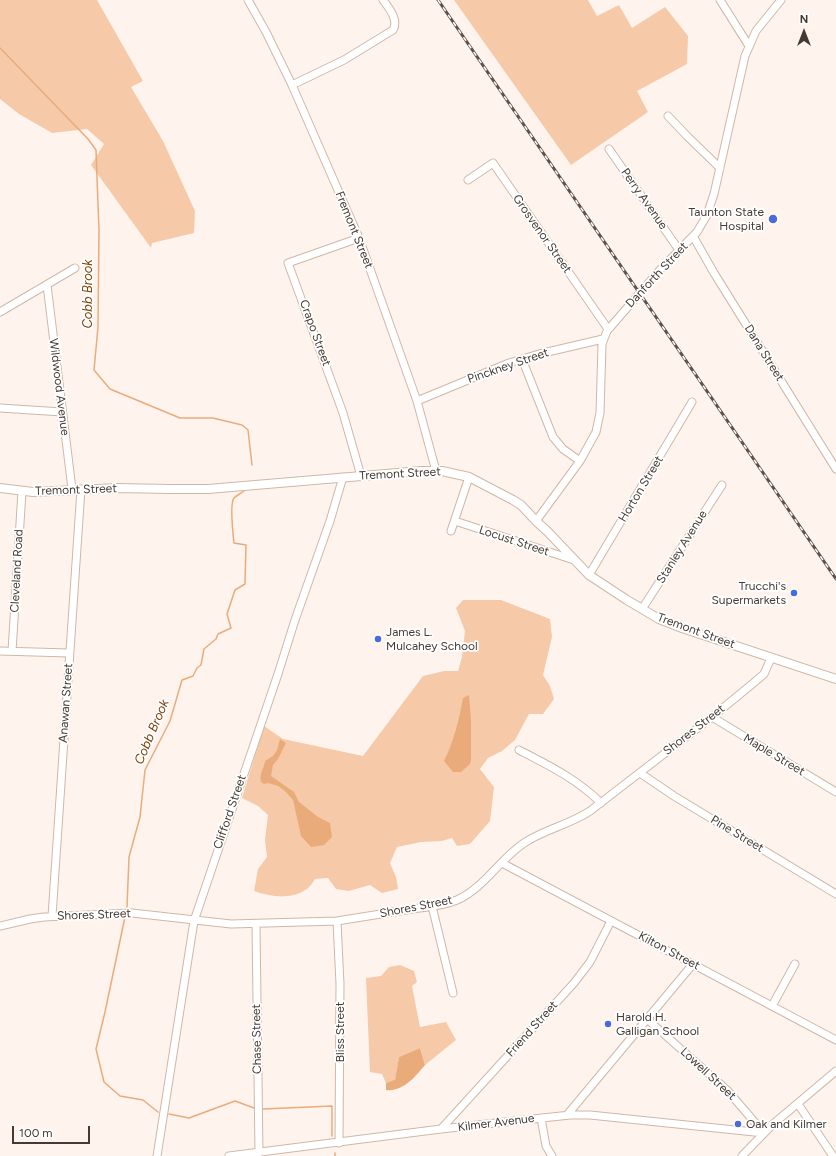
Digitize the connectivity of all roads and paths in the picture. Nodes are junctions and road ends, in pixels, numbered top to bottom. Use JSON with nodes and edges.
{"nodes":[{"id":1,"x":248,"y":0,"type":"edge"},
{"id":2,"x":383,"y":0,"type":"edge"},
{"id":3,"x":720,"y":0,"type":"edge"},
{"id":4,"x":780,"y":0,"type":"edge"},
{"id":5,"x":749,"y":46,"type":"junction"},
{"id":6,"x":292,"y":85,"type":"junction"},
{"id":7,"x":668,"y":116,"type":"dead end"},
{"id":8,"x":609,"y":148,"type":"dead end"},
{"id":9,"x":720,"y":168,"type":"junction"},
{"id":10,"x":468,"y":180,"type":"dead end"},
{"id":11,"x":693,"y":236,"type":"junction"},
{"id":12,"x":359,"y":238,"type":"junction"},
{"id":13,"x":679,"y":250,"type":"junction"},
{"id":14,"x":75,"y":268,"type":"dead end"},
{"id":15,"x":47,"y":285,"type":"junction"},
{"id":16,"x":0,"y":312,"type":"edge"},
{"id":17,"x":608,"y":329,"type":"junction"},
{"id":18,"x":603,"y":339,"type":"junction"},
{"id":19,"x":522,"y":359,"type":"junction"},
{"id":20,"x":417,"y":401,"type":"junction"},
{"id":21,"x":692,"y":402,"type":"dead end"},
{"id":22,"x":0,"y":408,"type":"edge"},
{"id":23,"x":62,"y":412,"type":"junction"},
{"id":24,"x":580,"y":461,"type":"junction"},
{"id":25,"x":836,"y":469,"type":"edge"},
{"id":26,"x":436,"y":471,"type":"junction"},
{"id":27,"x":361,"y":476,"type":"junction"},
{"id":28,"x":343,"y":477,"type":"junction"},
{"id":29,"x":469,"y":477,"type":"junction"},
{"id":30,"x":722,"y":485,"type":"dead end"},
{"id":31,"x":0,"y":488,"type":"edge"},
{"id":32,"x":72,"y":489,"type":"junction"},
{"id":33,"x":81,"y":489,"type":"junction"},
{"id":34,"x":22,"y":491,"type":"junction"},
{"id":35,"x":455,"y":521,"type":"junction"},
{"id":36,"x":536,"y":521,"type":"junction"},
{"id":37,"x":451,"y":531,"type":"dead end"},
{"id":38,"x":574,"y":560,"type":"junction"},
{"id":39,"x":589,"y":575,"type":"junction"},
{"id":40,"x":642,"y":609,"type":"junction"},
{"id":41,"x":0,"y":651,"type":"edge"},
{"id":42,"x":12,"y":651,"type":"junction"},
{"id":43,"x":69,"y":653,"type":"junction"},
{"id":44,"x":771,"y":658,"type":"junction"},
{"id":45,"x":836,"y":680,"type":"edge"},
{"id":46,"x":712,"y":717,"type":"junction"},
{"id":47,"x":519,"y":750,"type":"dead end"},
{"id":48,"x":640,"y":773,"type":"junction"},
{"id":49,"x":836,"y":792,"type":"edge"},
{"id":50,"x":601,"y":803,"type":"junction"},
{"id":51,"x":502,"y":863,"type":"junction"},
{"id":52,"x":836,"y":894,"type":"edge"},
{"id":53,"x":432,"y":906,"type":"junction"},
{"id":54,"x":52,"y":916,"type":"junction"},
{"id":55,"x":194,"y":921,"type":"junction"},
{"id":56,"x":337,"y":921,"type":"junction"},
{"id":57,"x":611,"y":921,"type":"junction"},
{"id":58,"x":256,"y":924,"type":"junction"},
{"id":59,"x":0,"y":926,"type":"edge"},
{"id":60,"x":694,"y":964,"type":"junction"},
{"id":61,"x":795,"y":964,"type":"dead end"},
{"id":62,"x":453,"y":993,"type":"dead end"},
{"id":63,"x":772,"y":1006,"type":"junction"},
{"id":64,"x":647,"y":1019,"type":"junction"},
{"id":65,"x":836,"y":1040,"type":"edge"},
{"id":66,"x":836,"y":1071,"type":"edge"},
{"id":67,"x":798,"y":1104,"type":"junction"},
{"id":68,"x":567,"y":1115,"type":"junction"},
{"id":69,"x":541,"y":1118,"type":"junction"},
{"id":70,"x":441,"y":1129,"type":"junction"},
{"id":71,"x":764,"y":1133,"type":"junction"},
{"id":72,"x":339,"y":1143,"type":"junction"},
{"id":73,"x":258,"y":1153,"type":"junction"},
{"id":74,"x":157,"y":1156,"type":"edge"},
{"id":75,"x":229,"y":1156,"type":"edge"},
{"id":76,"x":552,"y":1156,"type":"edge"},
{"id":77,"x":742,"y":1156,"type":"edge"},
{"id":78,"x":833,"y":1156,"type":"edge"}],
"edges":[{"from":1,"to":6,"type":"street","name":"Fremont Street"},
{"from":2,"to":6,"type":"street"},
{"from":3,"to":5,"type":"street"},
{"from":4,"to":5,"type":"street","name":"Danforth Street"},
{"from":5,"to":9,"type":"street","name":"Danforth Street"},
{"from":6,"to":12,"type":"street","name":"Fremont Street"},
{"from":7,"to":9,"type":"street"},
{"from":8,"to":13,"type":"street","name":"Perry Avenue"},
{"from":9,"to":11,"type":"street","name":"Danforth Street"},
{"from":10,"to":17,"type":"street","name":"Grosvenor Street"},
{"from":11,"to":13,"type":"street","name":"Danforth Street"},
{"from":11,"to":25,"type":"street","name":"Dana Street"},
{"from":12,"to":20,"type":"street","name":"Fremont Street"},
{"from":12,"to":27,"type":"street","name":"Crapo Street"},
{"from":13,"to":17,"type":"street","name":"Danforth Street"},
{"from":14,"to":15,"type":"street"},
{"from":15,"to":16,"type":"street"},
{"from":15,"to":23,"type":"street","name":"Wildwood Avenue"},
{"from":17,"to":18,"type":"street","name":"Danforth Street"},
{"from":18,"to":19,"type":"street","name":"Pinckney Street"},
{"from":18,"to":24,"type":"street","name":"Danforth Street"},
{"from":19,"to":20,"type":"street","name":"Pinckney Street"},
{"from":19,"to":24,"type":"street"},
{"from":20,"to":26,"type":"street","name":"Fremont Street"},
{"from":21,"to":39,"type":"street","name":"Horton Street"},
{"from":22,"to":23,"type":"street"},
{"from":23,"to":32,"type":"street","name":"Wildwood Avenue"},
{"from":24,"to":36,"type":"street","name":"Danforth Street"},
{"from":26,"to":27,"type":"main road","name":"Tremont Street"},
{"from":26,"to":29,"type":"main road","name":"Tremont Street"},
{"from":27,"to":28,"type":"main road","name":"Tremont Street"},
{"from":28,"to":33,"type":"main road","name":"Tremont Street"},
{"from":28,"to":55,"type":"street","name":"Clifford Street"},
{"from":29,"to":35,"type":"street"},
{"from":29,"to":36,"type":"main road","name":"Tremont Street"},
{"from":30,"to":40,"type":"street","name":"Stanley Avenue"},
{"from":31,"to":34,"type":"main road","name":"Tremont Street"},
{"from":32,"to":33,"type":"main road","name":"Tremont Street"},
{"from":32,"to":34,"type":"main road","name":"Tremont Street"},
{"from":33,"to":43,"type":"street","name":"Anawan Street"},
{"from":34,"to":42,"type":"street","name":"Cleveland Road"},
{"from":35,"to":37,"type":"street"},
{"from":35,"to":38,"type":"street","name":"Locust Street"},
{"from":36,"to":38,"type":"main road","name":"Tremont Street"},
{"from":38,"to":39,"type":"main road","name":"Tremont Street"},
{"from":39,"to":40,"type":"main road","name":"Tremont Street"},
{"from":40,"to":44,"type":"main road","name":"Tremont Street"},
{"from":41,"to":42,"type":"street"},
{"from":42,"to":43,"type":"street"},
{"from":43,"to":54,"type":"street","name":"Anawan Street"},
{"from":44,"to":45,"type":"main road","name":"Tremont Street"},
{"from":44,"to":46,"type":"street","name":"Shores Street"},
{"from":46,"to":48,"type":"street","name":"Shores Street"},
{"from":46,"to":49,"type":"street","name":"Maple Street"},
{"from":47,"to":50,"type":"street"},
{"from":48,"to":50,"type":"street","name":"Shores Street"},
{"from":48,"to":52,"type":"street","name":"Pine Street"},
{"from":50,"to":51,"type":"street","name":"Shores Street"},
{"from":51,"to":53,"type":"street","name":"Shores Street"},
{"from":51,"to":57,"type":"street","name":"Kilton Street"},
{"from":53,"to":56,"type":"street","name":"Shores Street"},
{"from":53,"to":62,"type":"street"},
{"from":54,"to":55,"type":"street","name":"Shores Street"},
{"from":54,"to":59,"type":"street","name":"Shores Street"},
{"from":55,"to":58,"type":"street","name":"Shores Street"},
{"from":55,"to":74,"type":"street","name":"Clifford Street"},
{"from":56,"to":58,"type":"street","name":"Shores Street"},
{"from":56,"to":72,"type":"street","name":"Bliss Street"},
{"from":57,"to":60,"type":"street","name":"Kilton Street"},
{"from":57,"to":70,"type":"street","name":"Friend Street"},
{"from":58,"to":73,"type":"street","name":"Chase Street"},
{"from":60,"to":63,"type":"street","name":"Kilton Street"},
{"from":60,"to":64,"type":"street"},
{"from":61,"to":63,"type":"street"},
{"from":63,"to":65,"type":"street","name":"Kilton Street"},
{"from":64,"to":68,"type":"street"},
{"from":64,"to":71,"type":"street","name":"Lowell Street"},
{"from":66,"to":67,"type":"street"},
{"from":67,"to":71,"type":"street"},
{"from":67,"to":78,"type":"street"},
{"from":68,"to":69,"type":"street","name":"Kilmer Avenue"},
{"from":68,"to":71,"type":"street","name":"Kilmer Avenue"},
{"from":69,"to":70,"type":"street","name":"Kilmer Avenue"},
{"from":69,"to":76,"type":"street"},
{"from":70,"to":72,"type":"street","name":"Kilmer Avenue"},
{"from":71,"to":77,"type":"street"},
{"from":72,"to":73,"type":"street","name":"Kilmer Avenue"},
{"from":73,"to":75,"type":"street","name":"Kilmer Avenue"}]}
